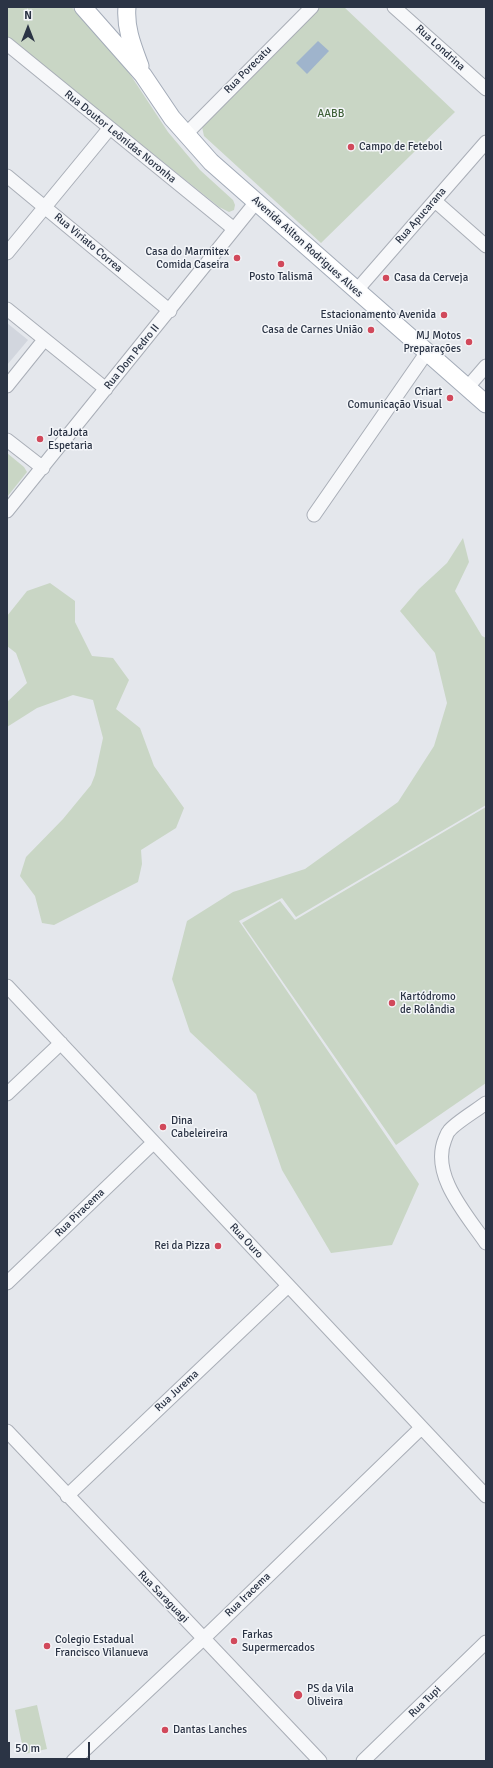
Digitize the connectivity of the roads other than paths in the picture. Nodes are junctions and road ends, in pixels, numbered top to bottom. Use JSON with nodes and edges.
{"nodes":[{"id":1,"x":83,"y":7,"type":"edge"},
{"id":2,"x":127,"y":7,"type":"edge"},
{"id":3,"x":312,"y":7,"type":"edge"},
{"id":4,"x":394,"y":7,"type":"edge"},
{"id":5,"x":7,"y":44,"type":"edge"},
{"id":6,"x":143,"y":75,"type":"junction"},
{"id":7,"x":486,"y":89,"type":"edge"},
{"id":8,"x":109,"y":129,"type":"junction"},
{"id":9,"x":186,"y":134,"type":"junction"},
{"id":10,"x":486,"y":142,"type":"edge"},
{"id":11,"x":7,"y":176,"type":"edge"},
{"id":12,"x":435,"y":201,"type":"junction"},
{"id":13,"x":256,"y":202,"type":"junction"},
{"id":14,"x":45,"y":207,"type":"junction"},
{"id":15,"x":234,"y":229,"type":"junction"},
{"id":16,"x":486,"y":246,"type":"edge"},
{"id":17,"x":7,"y":253,"type":"edge"},
{"id":18,"x":356,"y":291,"type":"junction"},
{"id":19,"x":7,"y":309,"type":"edge"},
{"id":20,"x":170,"y":311,"type":"junction"},
{"id":21,"x":44,"y":340,"type":"junction"},
{"id":22,"x":427,"y":352,"type":"junction"},
{"id":23,"x":486,"y":366,"type":"edge"},
{"id":24,"x":7,"y":386,"type":"edge"},
{"id":25,"x":467,"y":388,"type":"junction"},
{"id":26,"x":106,"y":389,"type":"junction"},
{"id":27,"x":486,"y":404,"type":"edge"},
{"id":28,"x":7,"y":440,"type":"edge"},
{"id":29,"x":43,"y":468,"type":"junction"},
{"id":30,"x":7,"y":511,"type":"edge"},
{"id":31,"x":314,"y":514,"type":"dead end"},
{"id":32,"x":7,"y":986,"type":"edge"},
{"id":33,"x":61,"y":1043,"type":"junction"},
{"id":34,"x":7,"y":1094,"type":"edge"},
{"id":35,"x":486,"y":1103,"type":"edge"},
{"id":36,"x":153,"y":1143,"type":"junction"},
{"id":37,"x":486,"y":1243,"type":"edge"},
{"id":38,"x":7,"y":1283,"type":"edge"},
{"id":39,"x":288,"y":1286,"type":"junction"},
{"id":40,"x":421,"y":1428,"type":"junction"},
{"id":41,"x":7,"y":1431,"type":"edge"},
{"id":42,"x":67,"y":1496,"type":"junction"},
{"id":43,"x":486,"y":1496,"type":"edge"},
{"id":44,"x":203,"y":1639,"type":"junction"},
{"id":45,"x":486,"y":1642,"type":"edge"},
{"id":46,"x":73,"y":1761,"type":"edge"},
{"id":47,"x":320,"y":1761,"type":"edge"},
{"id":48,"x":363,"y":1761,"type":"edge"}],
"edges":[{"from":1,"to":6,"type":"main road"},
{"from":2,"to":6,"type":"main road"},
{"from":3,"to":9,"type":"street","name":"Rua Porecatu"},
{"from":4,"to":7,"type":"street","name":"Rua Londrina"},
{"from":5,"to":8,"type":"street","name":"Rua Doutor Leônidas Noronha"},
{"from":6,"to":9,"type":"main road","name":"Avenida Ailton Rodrigues Alves"},
{"from":8,"to":14,"type":"street"},
{"from":8,"to":15,"type":"street","name":"Rua Doutor Leônidas Noronha"},
{"from":9,"to":13,"type":"main road","name":"Avenida Ailton Rodrigues Alves"},
{"from":10,"to":12,"type":"street","name":"Rua Apucarana"},
{"from":11,"to":14,"type":"street","name":"Rua Viriato Correa"},
{"from":12,"to":16,"type":"street"},
{"from":12,"to":18,"type":"street","name":"Rua Apucarana"},
{"from":13,"to":15,"type":"street","name":"Rua Dom Pedro II"},
{"from":13,"to":18,"type":"main road","name":"Avenida Ailton Rodrigues Alves"},
{"from":14,"to":17,"type":"street"},
{"from":14,"to":20,"type":"street","name":"Rua Viriato Correa"},
{"from":15,"to":20,"type":"street","name":"Rua Dom Pedro II"},
{"from":18,"to":22,"type":"main road","name":"Avenida Ailton Rodrigues Alves"},
{"from":19,"to":21,"type":"street"},
{"from":20,"to":26,"type":"street","name":"Rua Dom Pedro II"},
{"from":21,"to":24,"type":"street"},
{"from":21,"to":26,"type":"street"},
{"from":22,"to":25,"type":"main road","name":"Avenida Ailton Rodrigues Alves"},
{"from":22,"to":31,"type":"street"},
{"from":23,"to":25,"type":"street"},
{"from":25,"to":27,"type":"main road","name":"Avenida Ailton Rodrigues Alves"},
{"from":26,"to":29,"type":"street","name":"Rua Dom Pedro II"},
{"from":28,"to":29,"type":"street"},
{"from":29,"to":30,"type":"street","name":"Rua Dom Pedro II"},
{"from":32,"to":33,"type":"street","name":"Rua Ouro"},
{"from":33,"to":34,"type":"street"},
{"from":33,"to":36,"type":"street","name":"Rua Ouro"},
{"from":35,"to":37,"type":"street"},
{"from":36,"to":38,"type":"street","name":"Rua Piracema"},
{"from":36,"to":39,"type":"street","name":"Rua Ouro"},
{"from":39,"to":40,"type":"street","name":"Rua Ouro"},
{"from":39,"to":42,"type":"street","name":"Rua Jurema"},
{"from":40,"to":43,"type":"street","name":"Rua Ouro"},
{"from":40,"to":44,"type":"street","name":"Rua Iracema"},
{"from":41,"to":42,"type":"street","name":"Rua Saraguagi"},
{"from":42,"to":44,"type":"street","name":"Rua Saraguagi"},
{"from":44,"to":46,"type":"street","name":"Rua Iracema"},
{"from":44,"to":47,"type":"street","name":"Rua Saraguagi"},
{"from":45,"to":48,"type":"street","name":"Rua Tupi"}]}
